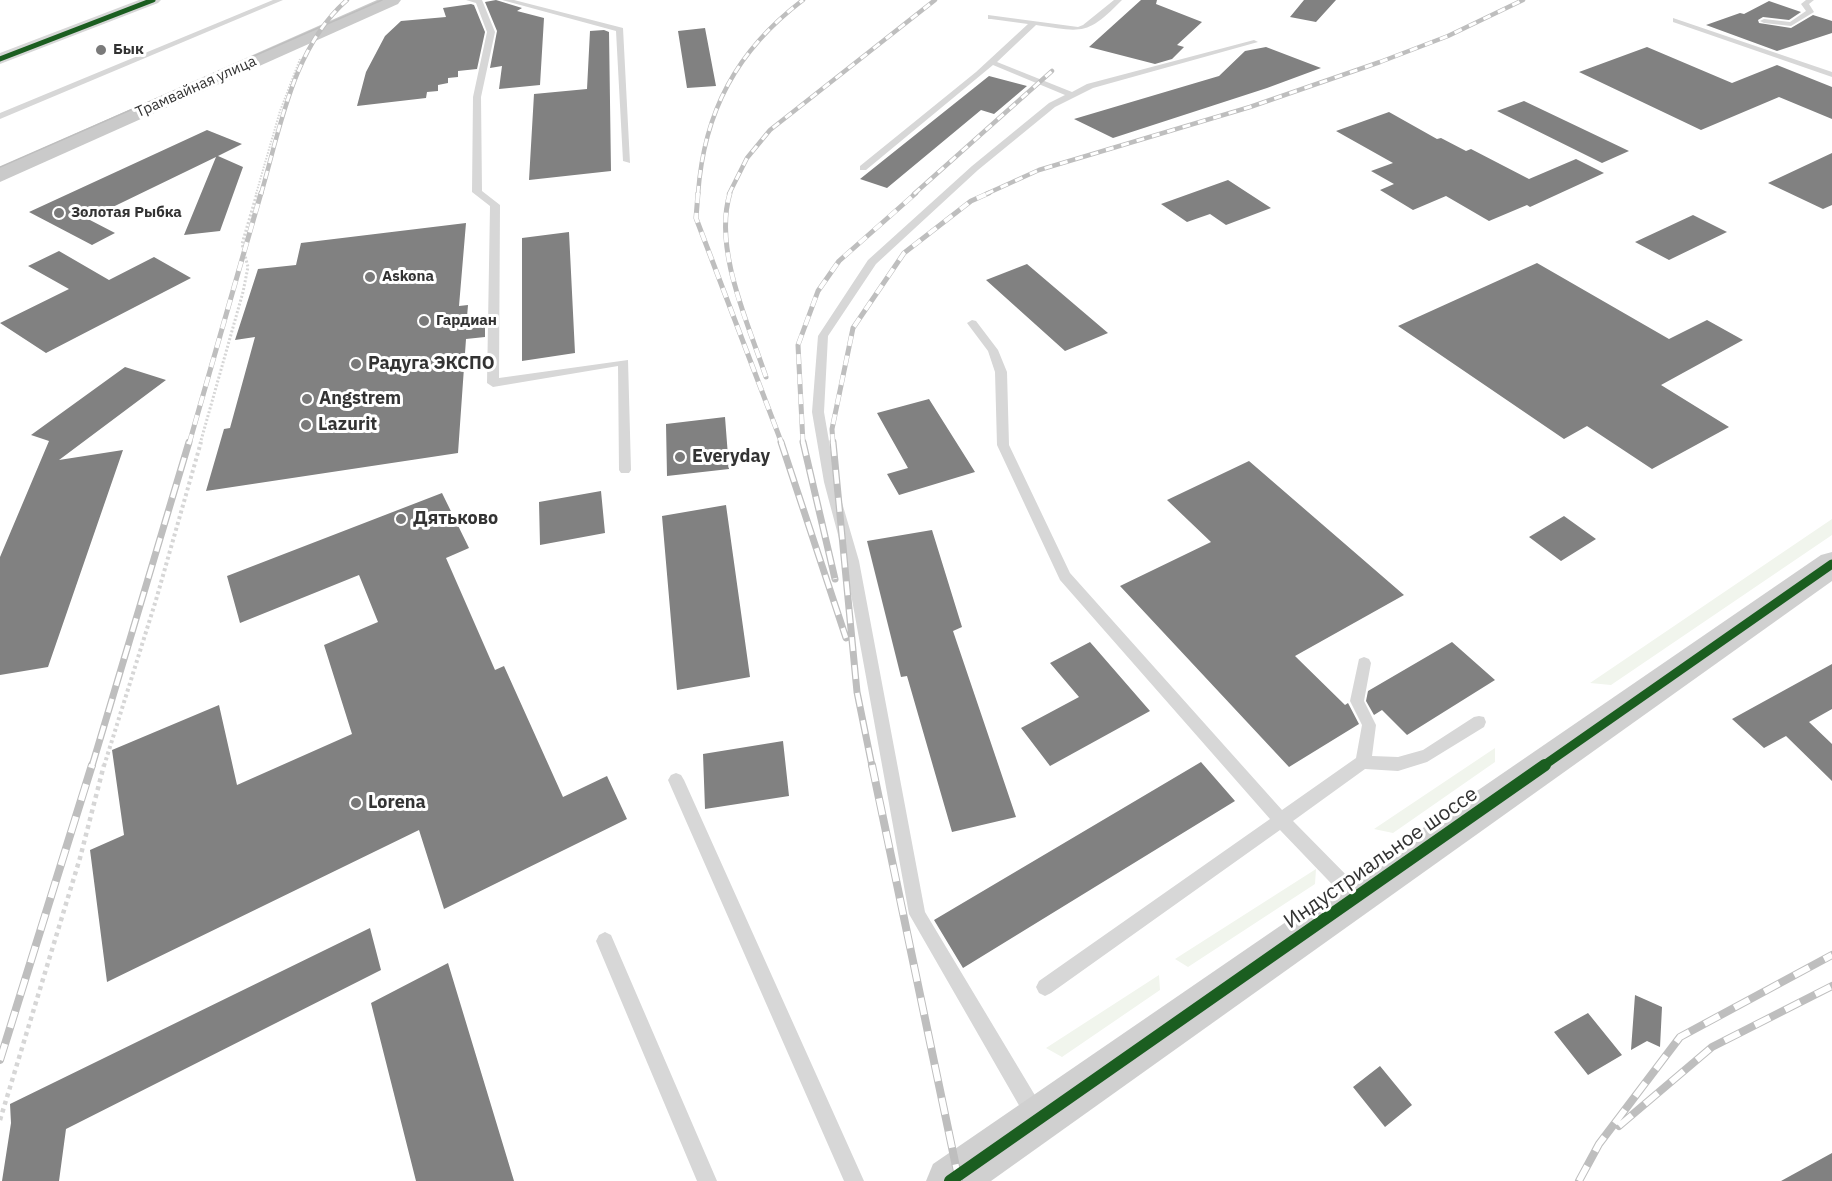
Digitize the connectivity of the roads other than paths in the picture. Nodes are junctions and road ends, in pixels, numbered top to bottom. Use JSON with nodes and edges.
{"nodes":[{"id":1,"x":153,"y":0,"type":"edge"},
{"id":2,"x":279,"y":0,"type":"edge"},
{"id":3,"x":358,"y":0,"type":"edge"},
{"id":4,"x":392,"y":0,"type":"edge"},
{"id":5,"x":471,"y":0,"type":"edge"},
{"id":6,"x":506,"y":0,"type":"edge"},
{"id":7,"x":1118,"y":0,"type":"edge"},
{"id":8,"x":1804,"y":2,"type":"edge"},
{"id":9,"x":991,"y":17,"type":"dead end"},
{"id":10,"x":1676,"y":20,"type":"dead end"},
{"id":11,"x":1764,"y":21,"type":"dead end"},
{"id":12,"x":1034,"y":23,"type":"junction"},
{"id":13,"x":1254,"y":42,"type":"dead end"},
{"id":14,"x":0,"y":59,"type":"edge"},
{"id":15,"x":991,"y":62,"type":"junction"},
{"id":16,"x":1832,"y":75,"type":"edge"},
{"id":17,"x":1072,"y":95,"type":"junction"},
{"id":18,"x":0,"y":116,"type":"edge"},
{"id":19,"x":0,"y":155,"type":"edge"},
{"id":20,"x":627,"y":161,"type":"dead end"},
{"id":21,"x":863,"y":168,"type":"dead end"},
{"id":22,"x":0,"y":175,"type":"edge"},
{"id":23,"x":972,"y":323,"type":"dead end"},
{"id":24,"x":625,"y":470,"type":"dead end"},
{"id":25,"x":1832,"y":564,"type":"edge"},
{"id":26,"x":1364,"y":663,"type":"dead end"},
{"id":27,"x":1479,"y":722,"type":"dead end"},
{"id":28,"x":1363,"y":762,"type":"junction"},
{"id":29,"x":676,"y":780,"type":"dead end"},
{"id":30,"x":1281,"y":820,"type":"junction"},
{"id":31,"x":1356,"y":897,"type":"junction"},
{"id":32,"x":605,"y":940,"type":"dead end"},
{"id":33,"x":1045,"y":987,"type":"dead end"},
{"id":34,"x":1038,"y":1120,"type":"junction"},
{"id":35,"x":707,"y":1181,"type":"edge"},
{"id":36,"x":854,"y":1181,"type":"edge"},
{"id":37,"x":950,"y":1181,"type":"edge"}],
"edges":[{"from":1,"to":14,"type":"street"},
{"from":2,"to":18,"type":"lane"},
{"from":3,"to":19,"type":"main road","name":"Трамвайная улица"},
{"from":4,"to":22,"type":"main road","name":"Трамвайная улица"},
{"from":5,"to":24,"type":"lane"},
{"from":6,"to":20,"type":"lane"},
{"from":7,"to":12,"type":"lane"},
{"from":8,"to":11,"type":"lane"},
{"from":9,"to":12,"type":"lane"},
{"from":10,"to":16,"type":"lane"},
{"from":12,"to":15,"type":"lane"},
{"from":13,"to":17,"type":"lane"},
{"from":15,"to":17,"type":"lane"},
{"from":15,"to":21,"type":"lane"},
{"from":17,"to":34,"type":"lane"},
{"from":23,"to":30,"type":"lane"},
{"from":25,"to":31,"type":"street","name":"Индустриальное шоссе"},
{"from":26,"to":28,"type":"lane"},
{"from":27,"to":28,"type":"lane"},
{"from":28,"to":30,"type":"lane"},
{"from":29,"to":36,"type":"lane"},
{"from":30,"to":31,"type":"lane"},
{"from":30,"to":33,"type":"lane"},
{"from":31,"to":34,"type":"street","name":"Индустриальное шоссе"},
{"from":32,"to":35,"type":"lane"},
{"from":34,"to":37,"type":"street","name":"Индустриальное шоссе"}]}
